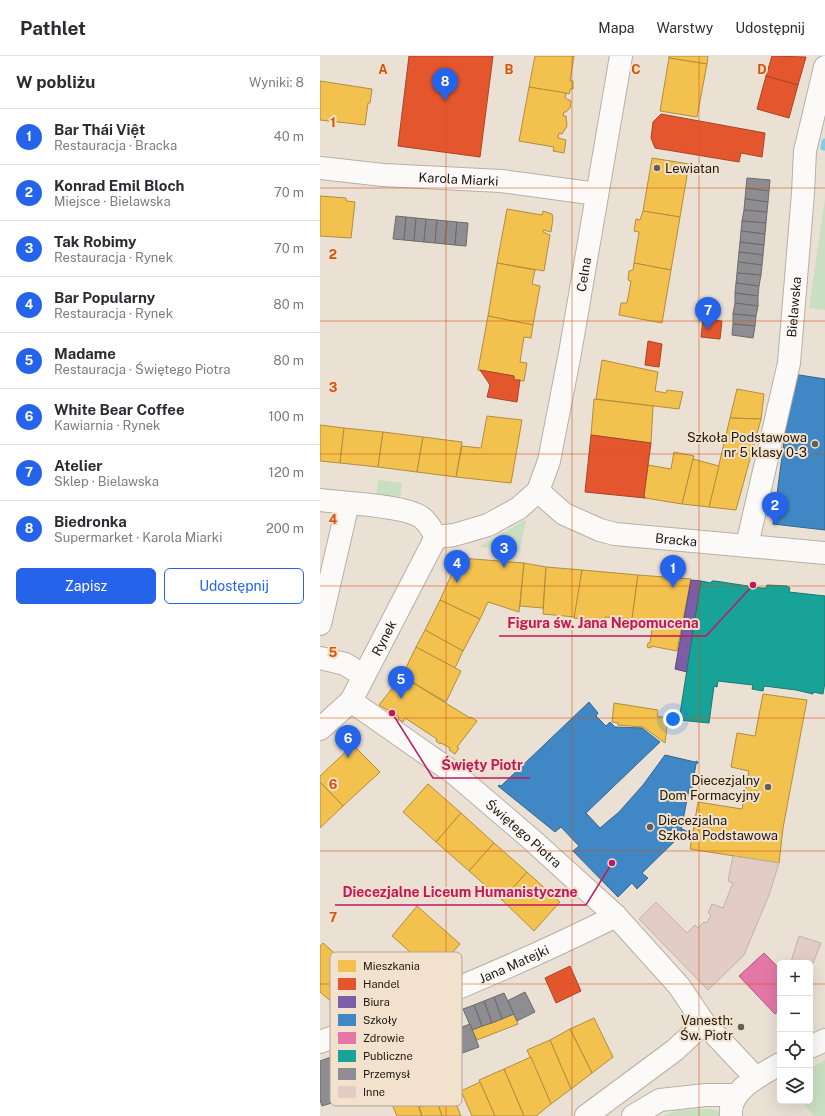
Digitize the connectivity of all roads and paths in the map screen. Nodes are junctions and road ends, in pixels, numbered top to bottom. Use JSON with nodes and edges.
{"nodes":[{"id":1,"x":621,"y":56,"type":"edge"},
{"id":2,"x":825,"y":67,"type":"edge"},
{"id":3,"x":320,"y":168,"type":"edge"},
{"id":4,"x":597,"y":194,"type":"junction"},
{"id":5,"x":538,"y":491,"type":"junction"},
{"id":6,"x":320,"y":500,"type":"edge"},
{"id":7,"x":348,"y":503,"type":"junction"},
{"id":8,"x":436,"y":537,"type":"junction"},
{"id":9,"x":747,"y":545,"type":"junction"},
{"id":10,"x":825,"y":553,"type":"edge"},
{"id":11,"x":320,"y":624,"type":"edge"},
{"id":12,"x":320,"y":658,"type":"edge"},
{"id":13,"x":363,"y":675,"type":"junction"},
{"id":14,"x":351,"y":701,"type":"junction"},
{"id":15,"x":320,"y":729,"type":"edge"},
{"id":16,"x":616,"y":916,"type":"junction"},
{"id":17,"x":462,"y":988,"type":"edge"},
{"id":18,"x":704,"y":1024,"type":"junction"},
{"id":19,"x":330,"y":1038,"type":"edge"},
{"id":20,"x":320,"y":1042,"type":"edge"},
{"id":21,"x":777,"y":1066,"type":"edge"},
{"id":22,"x":756,"y":1077,"type":"junction"},
{"id":23,"x":737,"y":1095,"type":"junction"},
{"id":24,"x":586,"y":1116,"type":"edge"},
{"id":25,"x":633,"y":1116,"type":"edge"},
{"id":26,"x":731,"y":1116,"type":"edge"}],
"edges":[{"from":1,"to":4,"type":"street","name":"Celna"},
{"from":2,"to":9,"type":"street","name":"Bielawska"},
{"from":3,"to":4,"type":"street","name":"Karola Miarki"},
{"from":4,"to":5,"type":"street","name":"Celna"},
{"from":5,"to":8,"type":"street"},
{"from":5,"to":9,"type":"street","name":"Bracka"},
{"from":6,"to":7,"type":"street"},
{"from":7,"to":8,"type":"street"},
{"from":7,"to":11,"type":"street"},
{"from":8,"to":13,"type":"street","name":"Rynek"},
{"from":9,"to":10,"type":"street","name":"Bracka"},
{"from":12,"to":13,"type":"street"},
{"from":13,"to":14,"type":"street","name":"Rynek"},
{"from":14,"to":15,"type":"street","name":"Rynek"},
{"from":14,"to":16,"type":"street","name":"Świętego Piotra"},
{"from":16,"to":17,"type":"street","name":"Jana Matejki"},
{"from":16,"to":18,"type":"street","name":"Świętego Piotra"},
{"from":18,"to":22,"type":"street","name":"Świętego Piotra"},
{"from":18,"to":24,"type":"street"},
{"from":19,"to":20,"type":"street","name":"Jana Matejki"},
{"from":21,"to":22,"type":"street"},
{"from":22,"to":23,"type":"street"},
{"from":23,"to":25,"type":"street"},
{"from":23,"to":26,"type":"street"}]}
